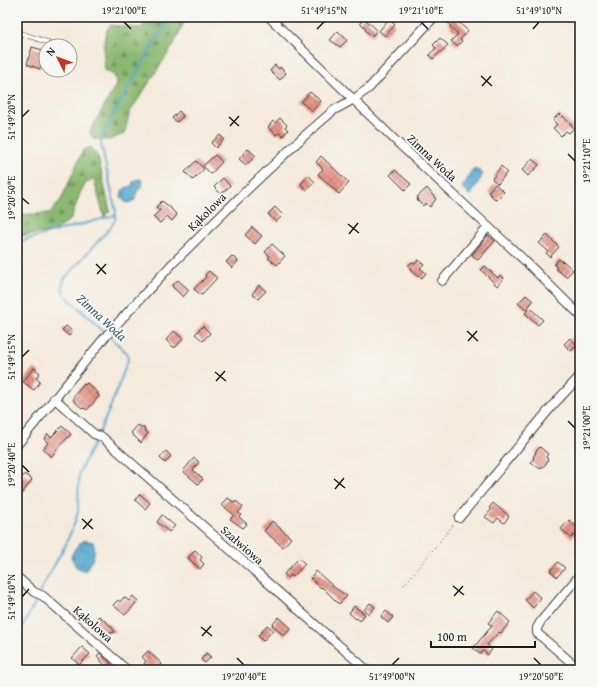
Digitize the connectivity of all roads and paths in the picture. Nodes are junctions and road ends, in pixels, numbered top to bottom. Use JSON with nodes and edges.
{"nodes":[{"id":1,"x":269,"y":17,"type":"edge"},
{"id":2,"x":434,"y":17,"type":"edge"},
{"id":3,"x":17,"y":32,"type":"edge"},
{"id":4,"x":38,"y":39,"type":"edge"},
{"id":5,"x":354,"y":99,"type":"junction"},
{"id":6,"x":488,"y":227,"type":"junction"},
{"id":7,"x":442,"y":281,"type":"dead end"},
{"id":8,"x":580,"y":315,"type":"edge"},
{"id":9,"x":580,"y":376,"type":"edge"},
{"id":10,"x":54,"y":398,"type":"junction"},
{"id":11,"x":17,"y":444,"type":"edge"},
{"id":12,"x":459,"y":518,"type":"joint"},
{"id":13,"x":580,"y":575,"type":"edge"},
{"id":14,"x":17,"y":577,"type":"edge"},
{"id":15,"x":404,"y":585,"type":"dead end"},
{"id":16,"x":127,"y":670,"type":"edge"},
{"id":17,"x":367,"y":670,"type":"edge"},
{"id":18,"x":580,"y":670,"type":"edge"}],
"edges":[{"from":1,"to":5,"type":"street","name":"Zimna Woda"},
{"from":2,"to":5,"type":"street","name":"Kąkolowa"},
{"from":3,"to":4,"type":"lane"},
{"from":5,"to":6,"type":"street","name":"Zimna Woda"},
{"from":5,"to":10,"type":"street","name":"Kąkolowa"},
{"from":6,"to":7,"type":"street"},
{"from":6,"to":8,"type":"street","name":"Zimna Woda"},
{"from":9,"to":12,"type":"street"},
{"from":10,"to":11,"type":"street","name":"Kąkolowa"},
{"from":10,"to":17,"type":"street","name":"Szałwiowa"},
{"from":12,"to":15,"type":"path"},
{"from":13,"to":18,"type":"street"},
{"from":14,"to":16,"type":"street","name":"Kąkolowa"}]}
